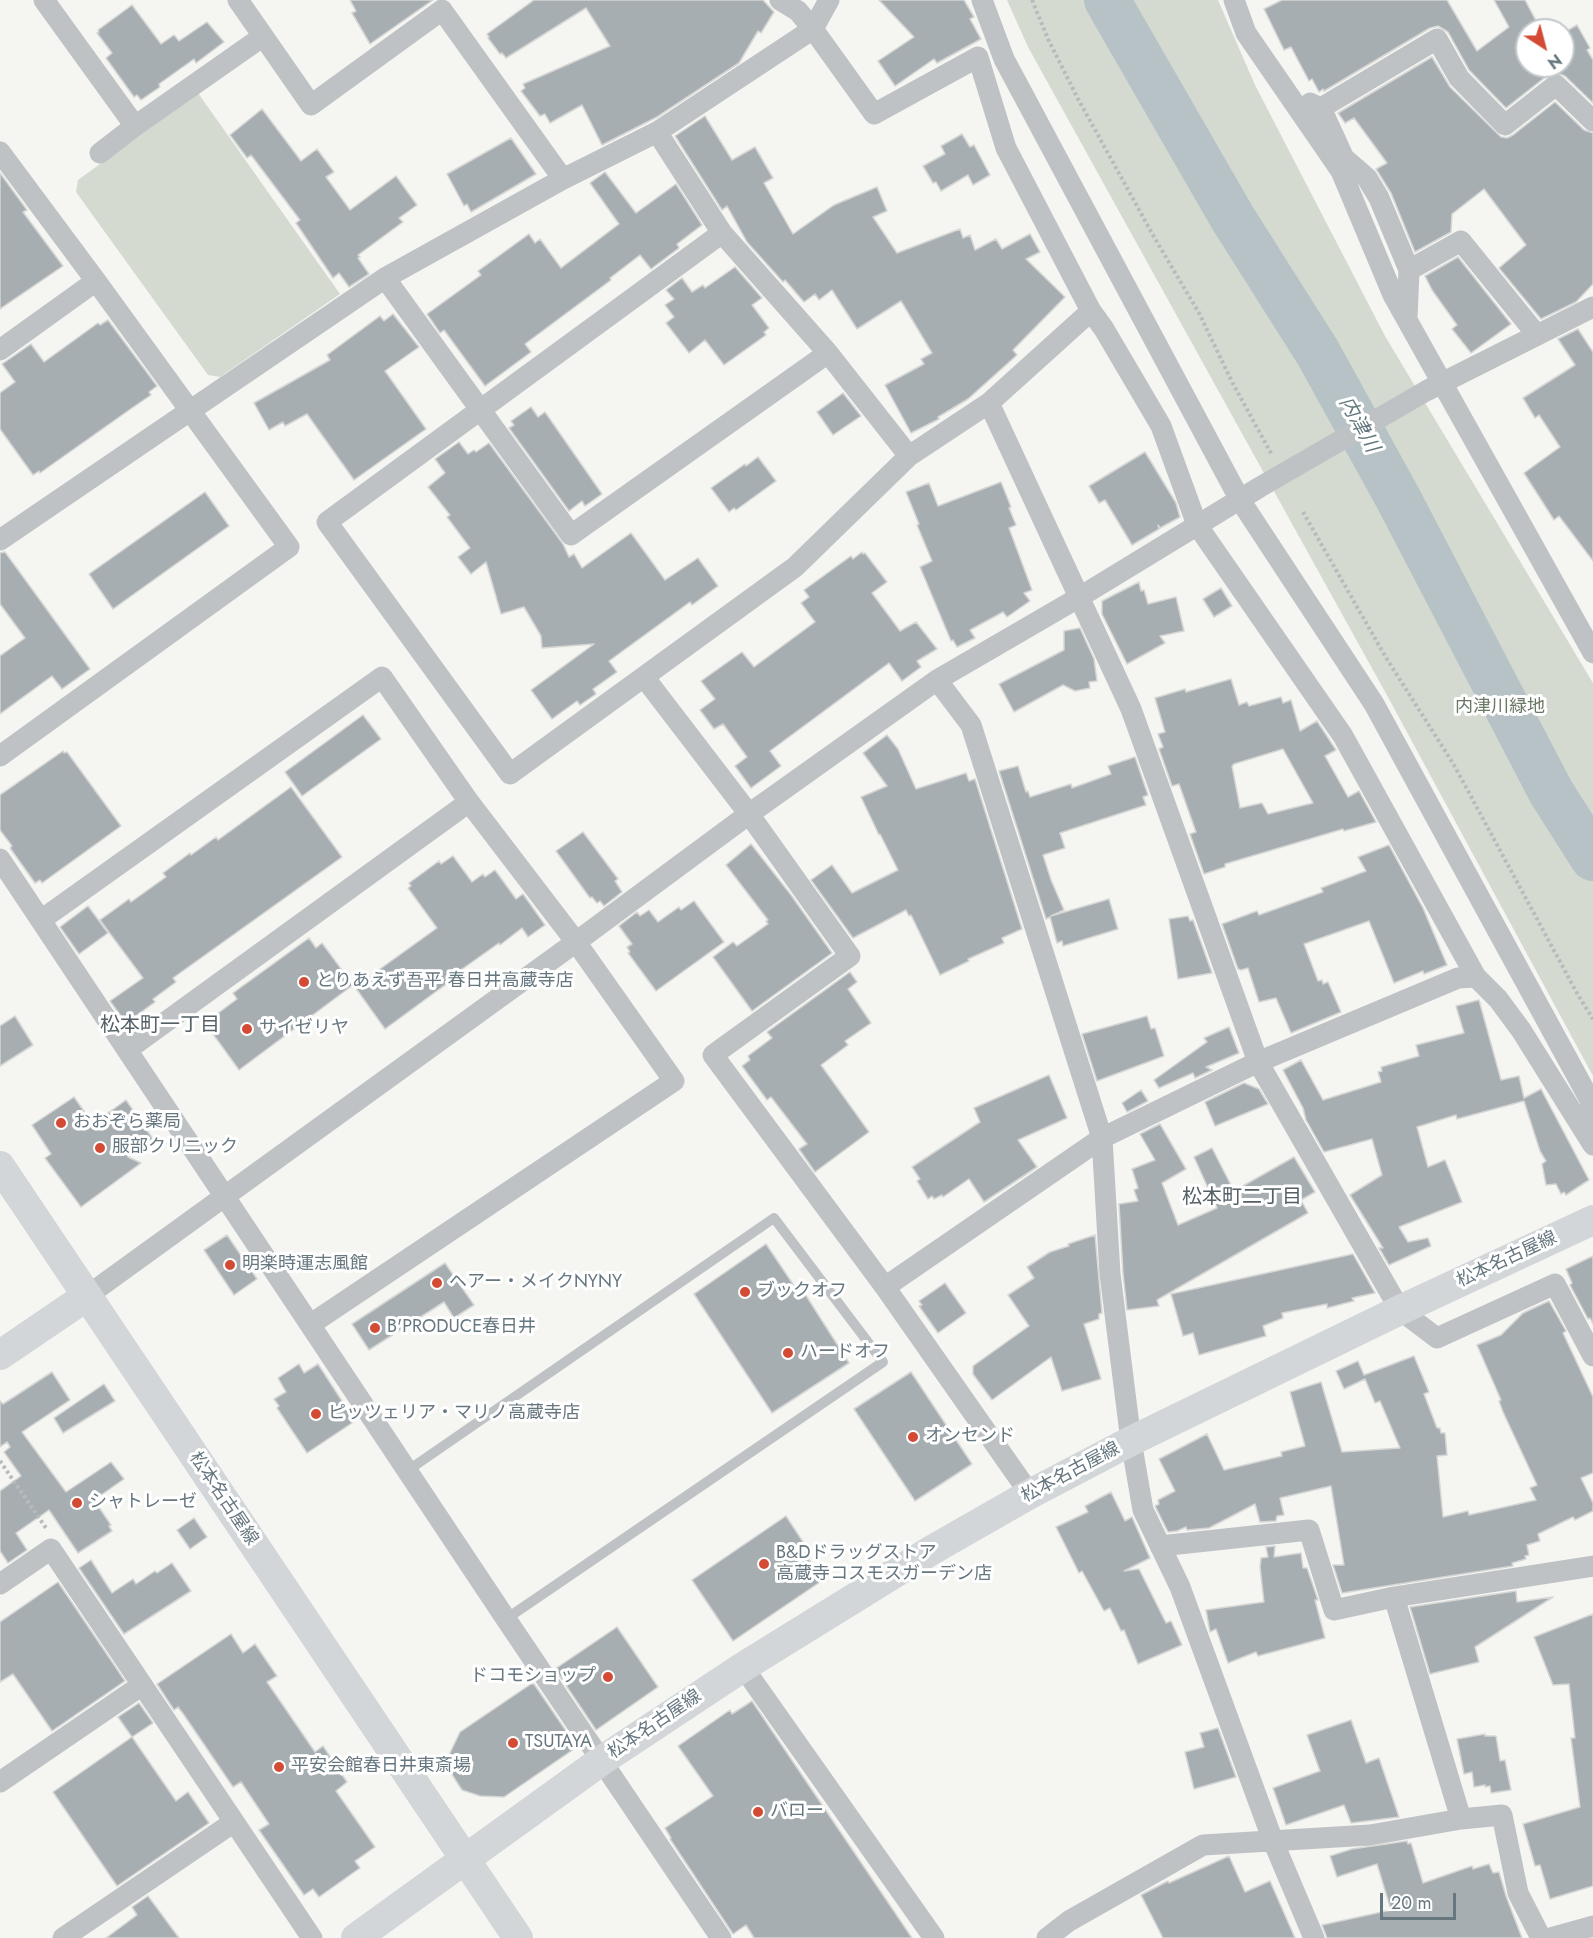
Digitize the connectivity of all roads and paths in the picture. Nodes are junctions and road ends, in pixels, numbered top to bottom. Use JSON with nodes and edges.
{"nodes":[{"id":1,"x":44,"y":0,"type":"edge"},
{"id":2,"x":238,"y":0,"type":"edge"},
{"id":3,"x":780,"y":0,"type":"edge"},
{"id":4,"x":829,"y":0,"type":"edge"},
{"id":5,"x":982,"y":0,"type":"edge"},
{"id":6,"x":1032,"y":0,"type":"edge"},
{"id":7,"x":1234,"y":0,"type":"edge"},
{"id":8,"x":448,"y":5,"type":"edge"},
{"id":9,"x":813,"y":29,"type":"junction"},
{"id":10,"x":262,"y":37,"type":"junction"},
{"id":11,"x":1286,"y":91,"type":"junction"},
{"id":12,"x":1321,"y":108,"type":"junction"},
{"id":13,"x":1593,"y":121,"type":"edge"},
{"id":14,"x":135,"y":126,"type":"junction"},
{"id":15,"x":657,"y":132,"type":"junction"},
{"id":16,"x":0,"y":153,"type":"edge"},
{"id":17,"x":100,"y":153,"type":"dead end"},
{"id":18,"x":1343,"y":165,"type":"junction"},
{"id":19,"x":563,"y":178,"type":"junction"},
{"id":20,"x":722,"y":233,"type":"junction"},
{"id":21,"x":1409,"y":270,"type":"junction"},
{"id":22,"x":385,"y":278,"type":"junction"},
{"id":23,"x":96,"y":281,"type":"junction"},
{"id":24,"x":1593,"y":307,"type":"edge"},
{"id":25,"x":1091,"y":311,"type":"junction"},
{"id":26,"x":1407,"y":320,"type":"junction"},
{"id":27,"x":1537,"y":335,"type":"junction"},
{"id":28,"x":0,"y":350,"type":"edge"},
{"id":29,"x":828,"y":353,"type":"junction"},
{"id":30,"x":1435,"y":386,"type":"junction"},
{"id":31,"x":990,"y":403,"type":"junction"},
{"id":32,"x":480,"y":409,"type":"junction"},
{"id":33,"x":190,"y":410,"type":"junction"},
{"id":34,"x":909,"y":456,"type":"junction"},
{"id":35,"x":1274,"y":458,"type":"dead end"},
{"id":36,"x":1240,"y":500,"type":"junction"},
{"id":37,"x":1303,"y":512,"type":"dead end"},
{"id":38,"x":1197,"y":525,"type":"junction"},
{"id":39,"x":0,"y":540,"type":"edge"},
{"id":40,"x":1549,"y":575,"type":"junction"},
{"id":41,"x":1078,"y":598,"type":"junction"},
{"id":42,"x":1593,"y":624,"type":"edge"},
{"id":43,"x":1593,"y":653,"type":"edge"},
{"id":44,"x":644,"y":677,"type":"junction"},
{"id":45,"x":937,"y":681,"type":"junction"},
{"id":46,"x":0,"y":756,"type":"edge"},
{"id":47,"x":469,"y":802,"type":"junction"},
{"id":48,"x":749,"y":814,"type":"junction"},
{"id":49,"x":0,"y":859,"type":"edge"},
{"id":50,"x":41,"y":920,"type":"junction"},
{"id":51,"x":576,"y":942,"type":"junction"},
{"id":52,"x":1476,"y":977,"type":"junction"},
{"id":53,"x":1593,"y":1019,"type":"edge"},
{"id":54,"x":127,"y":1050,"type":"junction"},
{"id":55,"x":1258,"y":1062,"type":"junction"},
{"id":56,"x":1102,"y":1138,"type":"junction"},
{"id":57,"x":1589,"y":1138,"type":"edge"},
{"id":58,"x":0,"y":1166,"type":"edge"},
{"id":59,"x":225,"y":1196,"type":"junction"},
{"id":60,"x":1593,"y":1220,"type":"edge"},
{"id":61,"x":885,"y":1287,"type":"junction"},
{"id":62,"x":87,"y":1296,"type":"junction"},
{"id":63,"x":1400,"y":1310,"type":"junction"},
{"id":64,"x":311,"y":1324,"type":"junction"},
{"id":65,"x":0,"y":1354,"type":"edge"},
{"id":66,"x":1593,"y":1356,"type":"edge"},
{"id":67,"x":1131,"y":1441,"type":"junction"},
{"id":68,"x":0,"y":1461,"type":"edge"},
{"id":69,"x":407,"y":1471,"type":"junction"},
{"id":70,"x":1030,"y":1494,"type":"junction"},
{"id":71,"x":1160,"y":1546,"type":"junction"},
{"id":72,"x":51,"y":1549,"type":"junction"},
{"id":73,"x":1593,"y":1566,"type":"edge"},
{"id":74,"x":0,"y":1584,"type":"edge"},
{"id":75,"x":1394,"y":1597,"type":"junction"},
{"id":76,"x":506,"y":1619,"type":"junction"},
{"id":77,"x":743,"y":1667,"type":"junction"},
{"id":78,"x":142,"y":1685,"type":"junction"},
{"id":79,"x":601,"y":1761,"type":"junction"},
{"id":80,"x":0,"y":1782,"type":"edge"},
{"id":81,"x":1461,"y":1819,"type":"junction"},
{"id":82,"x":234,"y":1822,"type":"junction"},
{"id":83,"x":1273,"y":1842,"type":"junction"},
{"id":84,"x":465,"y":1858,"type":"junction"},
{"id":85,"x":1593,"y":1926,"type":"edge"},
{"id":86,"x":1073,"y":1929,"type":"edge"},
{"id":87,"x":63,"y":1938,"type":"edge"},
{"id":88,"x":312,"y":1938,"type":"edge"},
{"id":89,"x":356,"y":1938,"type":"edge"},
{"id":90,"x":518,"y":1938,"type":"edge"},
{"id":91,"x":721,"y":1938,"type":"edge"},
{"id":92,"x":934,"y":1938,"type":"edge"},
{"id":93,"x":1047,"y":1938,"type":"edge"},
{"id":94,"x":1314,"y":1938,"type":"edge"},
{"id":95,"x":1541,"y":1938,"type":"edge"},
{"id":96,"x":1550,"y":1938,"type":"edge"}],
"edges":[{"from":1,"to":14,"type":"street"},
{"from":2,"to":10,"type":"street"},
{"from":3,"to":9,"type":"street"},
{"from":4,"to":9,"type":"street"},
{"from":5,"to":36,"type":"street"},
{"from":6,"to":35,"type":"path"},
{"from":7,"to":11,"type":"street"},
{"from":8,"to":10,"type":"street"},
{"from":8,"to":19,"type":"street"},
{"from":9,"to":15,"type":"street"},
{"from":9,"to":25,"type":"street"},
{"from":10,"to":14,"type":"street"},
{"from":11,"to":12,"type":"street"},
{"from":11,"to":18,"type":"street"},
{"from":12,"to":13,"type":"street"},
{"from":12,"to":18,"type":"street"},
{"from":14,"to":17,"type":"street"},
{"from":15,"to":19,"type":"street"},
{"from":15,"to":20,"type":"street"},
{"from":16,"to":23,"type":"street"},
{"from":18,"to":21,"type":"street"},
{"from":18,"to":26,"type":"street"},
{"from":19,"to":22,"type":"street"},
{"from":20,"to":29,"type":"street"},
{"from":20,"to":32,"type":"street"},
{"from":21,"to":26,"type":"street"},
{"from":21,"to":27,"type":"street"},
{"from":22,"to":32,"type":"street"},
{"from":22,"to":33,"type":"street"},
{"from":23,"to":28,"type":"street"},
{"from":23,"to":33,"type":"street"},
{"from":24,"to":27,"type":"street"},
{"from":25,"to":31,"type":"street"},
{"from":25,"to":38,"type":"street"},
{"from":26,"to":30,"type":"street"},
{"from":27,"to":30,"type":"street"},
{"from":29,"to":32,"type":"street"},
{"from":29,"to":34,"type":"street"},
{"from":30,"to":36,"type":"street"},
{"from":30,"to":40,"type":"street"},
{"from":31,"to":34,"type":"street"},
{"from":31,"to":41,"type":"street"},
{"from":32,"to":44,"type":"street"},
{"from":33,"to":39,"type":"street"},
{"from":33,"to":46,"type":"street"},
{"from":34,"to":44,"type":"street"},
{"from":36,"to":38,"type":"street"},
{"from":36,"to":57,"type":"street"},
{"from":37,"to":53,"type":"path"},
{"from":38,"to":41,"type":"street"},
{"from":38,"to":52,"type":"street"},
{"from":40,"to":42,"type":"street"},
{"from":40,"to":43,"type":"street"},
{"from":41,"to":45,"type":"street"},
{"from":41,"to":55,"type":"street"},
{"from":44,"to":48,"type":"street"},
{"from":45,"to":48,"type":"street"},
{"from":45,"to":56,"type":"street"},
{"from":47,"to":50,"type":"street"},
{"from":47,"to":51,"type":"street"},
{"from":47,"to":54,"type":"street"},
{"from":48,"to":51,"type":"street"},
{"from":48,"to":61,"type":"street"},
{"from":49,"to":50,"type":"street"},
{"from":50,"to":54,"type":"street"},
{"from":51,"to":59,"type":"street"},
{"from":51,"to":64,"type":"street"},
{"from":52,"to":55,"type":"street"},
{"from":52,"to":57,"type":"street"},
{"from":54,"to":59,"type":"street"},
{"from":55,"to":56,"type":"street"},
{"from":55,"to":63,"type":"street"},
{"from":56,"to":61,"type":"street"},
{"from":56,"to":67,"type":"street"},
{"from":58,"to":62,"type":"main road","name":"松本名古屋線"},
{"from":59,"to":62,"type":"street"},
{"from":59,"to":64,"type":"street"},
{"from":60,"to":63,"type":"main road","name":"松本名古屋線"},
{"from":61,"to":70,"type":"street"},
{"from":62,"to":65,"type":"main road"},
{"from":62,"to":84,"type":"main road","name":"松本名古屋線"},
{"from":63,"to":66,"type":"street"},
{"from":63,"to":67,"type":"main road","name":"松本名古屋線"},
{"from":64,"to":69,"type":"street"},
{"from":67,"to":70,"type":"main road","name":"松本名古屋線"},
{"from":67,"to":71,"type":"street"},
{"from":68,"to":72,"type":"path"},
{"from":69,"to":76,"type":"street"},
{"from":69,"to":76,"type":"lane"},
{"from":70,"to":77,"type":"main road","name":"松本名古屋線"},
{"from":71,"to":75,"type":"street"},
{"from":71,"to":83,"type":"street"},
{"from":72,"to":74,"type":"street"},
{"from":72,"to":78,"type":"street"},
{"from":73,"to":75,"type":"street"},
{"from":75,"to":81,"type":"street"},
{"from":76,"to":79,"type":"street"},
{"from":77,"to":79,"type":"main road","name":"松本名古屋線"},
{"from":77,"to":92,"type":"street"},
{"from":78,"to":80,"type":"street"},
{"from":78,"to":82,"type":"street"},
{"from":79,"to":84,"type":"main road","name":"松本名古屋線"},
{"from":79,"to":91,"type":"street"},
{"from":81,"to":83,"type":"street"},
{"from":81,"to":95,"type":"street"},
{"from":82,"to":87,"type":"street"},
{"from":82,"to":88,"type":"street"},
{"from":83,"to":86,"type":"street"},
{"from":83,"to":94,"type":"street"},
{"from":84,"to":89,"type":"main road"},
{"from":84,"to":90,"type":"main road"},
{"from":85,"to":96,"type":"street"},
{"from":86,"to":93,"type":"street"}]}
